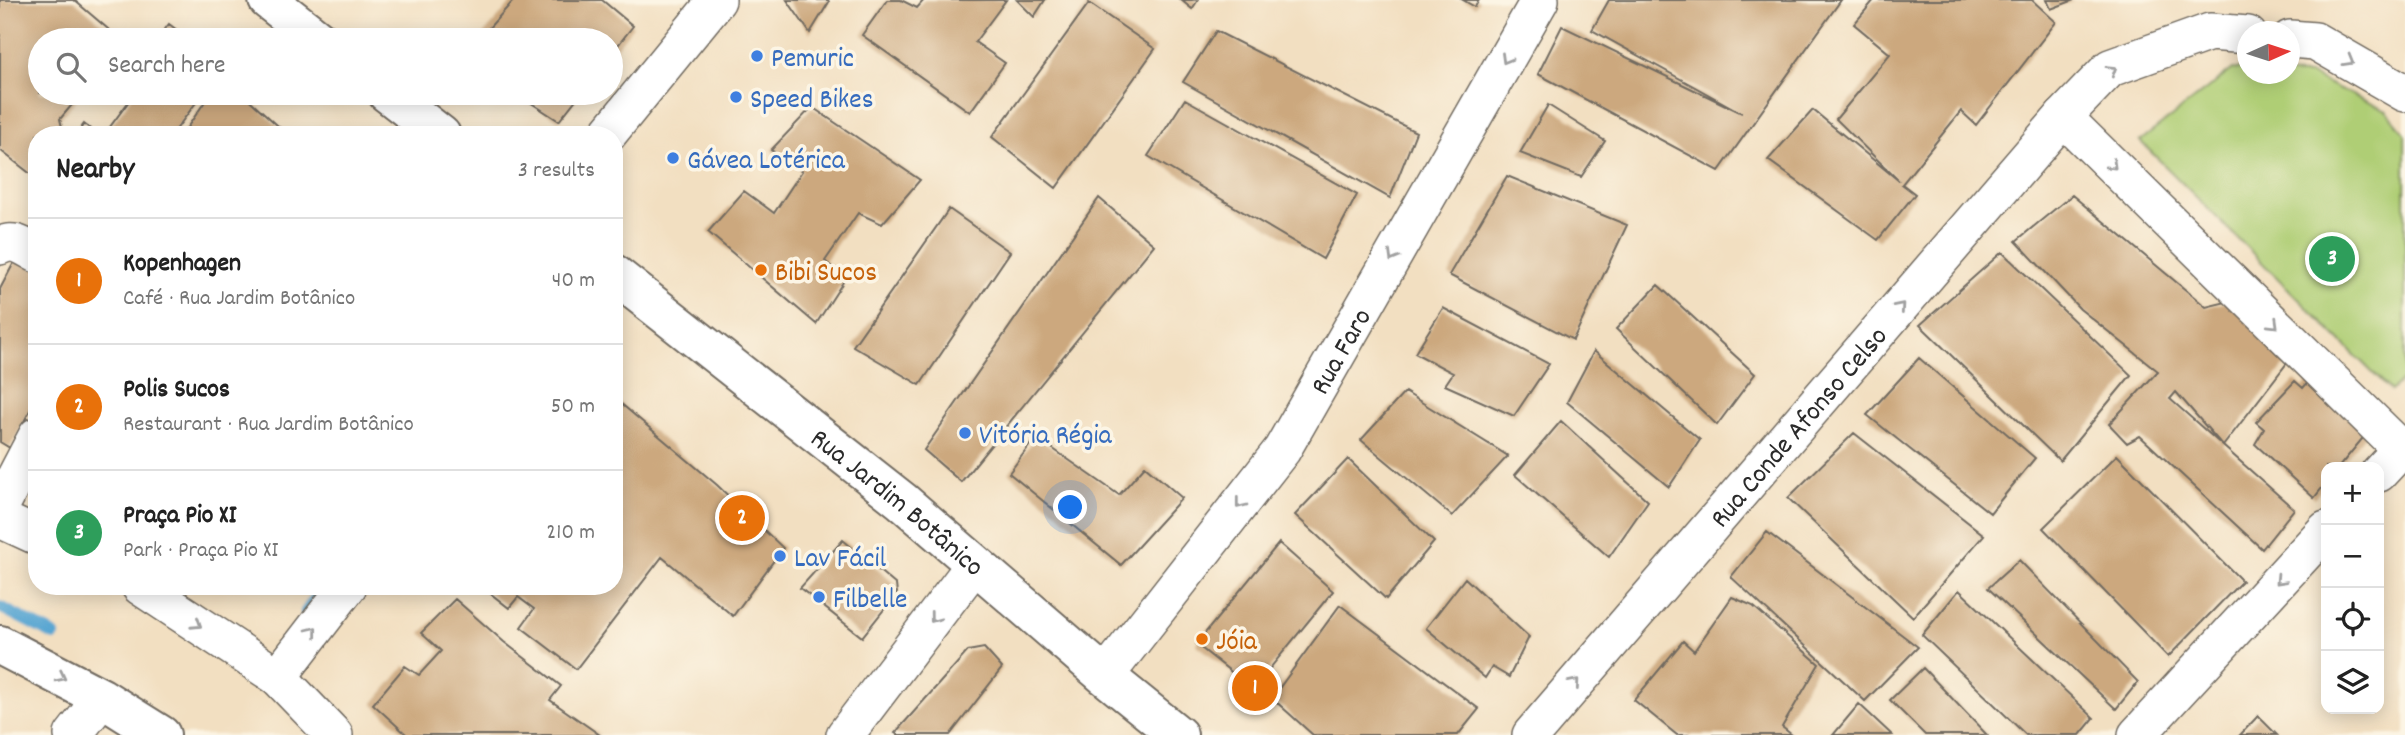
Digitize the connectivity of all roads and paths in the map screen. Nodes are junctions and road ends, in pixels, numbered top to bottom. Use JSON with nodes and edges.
{"nodes":[{"id":1,"x":268,"y":0,"type":"edge"},
{"id":2,"x":717,"y":0,"type":"edge"},
{"id":3,"x":1540,"y":0,"type":"edge"},
{"id":4,"x":304,"y":28,"type":"edge"},
{"id":5,"x":2237,"y":34,"type":"edge"},
{"id":6,"x":2300,"y":40,"type":"edge"},
{"id":7,"x":2405,"y":93,"type":"edge"},
{"id":8,"x":402,"y":105,"type":"edge"},
{"id":9,"x":2063,"y":117,"type":"junction"},
{"id":10,"x":429,"y":126,"type":"edge"},
{"id":11,"x":614,"y":126,"type":"edge"},
{"id":12,"x":0,"y":246,"type":"edge"},
{"id":13,"x":28,"y":249,"type":"edge"},
{"id":14,"x":623,"y":281,"type":"edge"},
{"id":15,"x":28,"y":453,"type":"edge"},
{"id":16,"x":2395,"y":455,"type":"edge"},
{"id":17,"x":0,"y":506,"type":"edge"},
{"id":18,"x":0,"y":519,"type":"edge"},
{"id":19,"x":28,"y":532,"type":"edge"},
{"id":20,"x":2321,"y":535,"type":"edge"},
{"id":21,"x":975,"y":564,"type":"junction"},
{"id":22,"x":153,"y":595,"type":"edge"},
{"id":23,"x":341,"y":595,"type":"edge"},
{"id":24,"x":0,"y":645,"type":"edge"},
{"id":25,"x":1105,"y":676,"type":"junction"},
{"id":26,"x":278,"y":677,"type":"junction"},
{"id":27,"x":102,"y":698,"type":"junction"},
{"id":28,"x":73,"y":735,"type":"edge"},
{"id":29,"x":161,"y":735,"type":"edge"},
{"id":30,"x":334,"y":735,"type":"edge"},
{"id":31,"x":845,"y":735,"type":"edge"},
{"id":32,"x":1178,"y":735,"type":"edge"},
{"id":33,"x":1531,"y":735,"type":"edge"},
{"id":34,"x":2137,"y":735,"type":"edge"}],
"edges":[{"from":1,"to":4,"type":"main road"},
{"from":2,"to":11,"type":"street"},
{"from":3,"to":25,"type":"street","name":"Rua Faro","one_way":true},
{"from":9,"to":5,"type":"street","name":"Rua Conde Afonso Celso","one_way":true},
{"from":6,"to":7,"type":"street","one_way":true},
{"from":8,"to":10,"type":"main road"},
{"from":9,"to":16,"type":"street","one_way":true},
{"from":33,"to":9,"type":"street","name":"Rua Conde Afonso Celso","one_way":true},
{"from":12,"to":13,"type":"street"},
{"from":14,"to":21,"type":"main road","name":"Rua Jardim Botânico"},
{"from":15,"to":17,"type":"street"},
{"from":18,"to":19,"type":"street"},
{"from":20,"to":34,"type":"street","one_way":true},
{"from":21,"to":25,"type":"main road","name":"Rua Jardim Botânico"},
{"from":21,"to":31,"type":"street","one_way":true},
{"from":22,"to":26,"type":"street","one_way":true},
{"from":26,"to":23,"type":"street","one_way":true},
{"from":24,"to":27,"type":"main road","one_way":true},
{"from":25,"to":32,"type":"main road","name":"Rua Jardim Botânico"},
{"from":26,"to":30,"type":"street"},
{"from":27,"to":28,"type":"street"},
{"from":27,"to":29,"type":"main road"}]}
